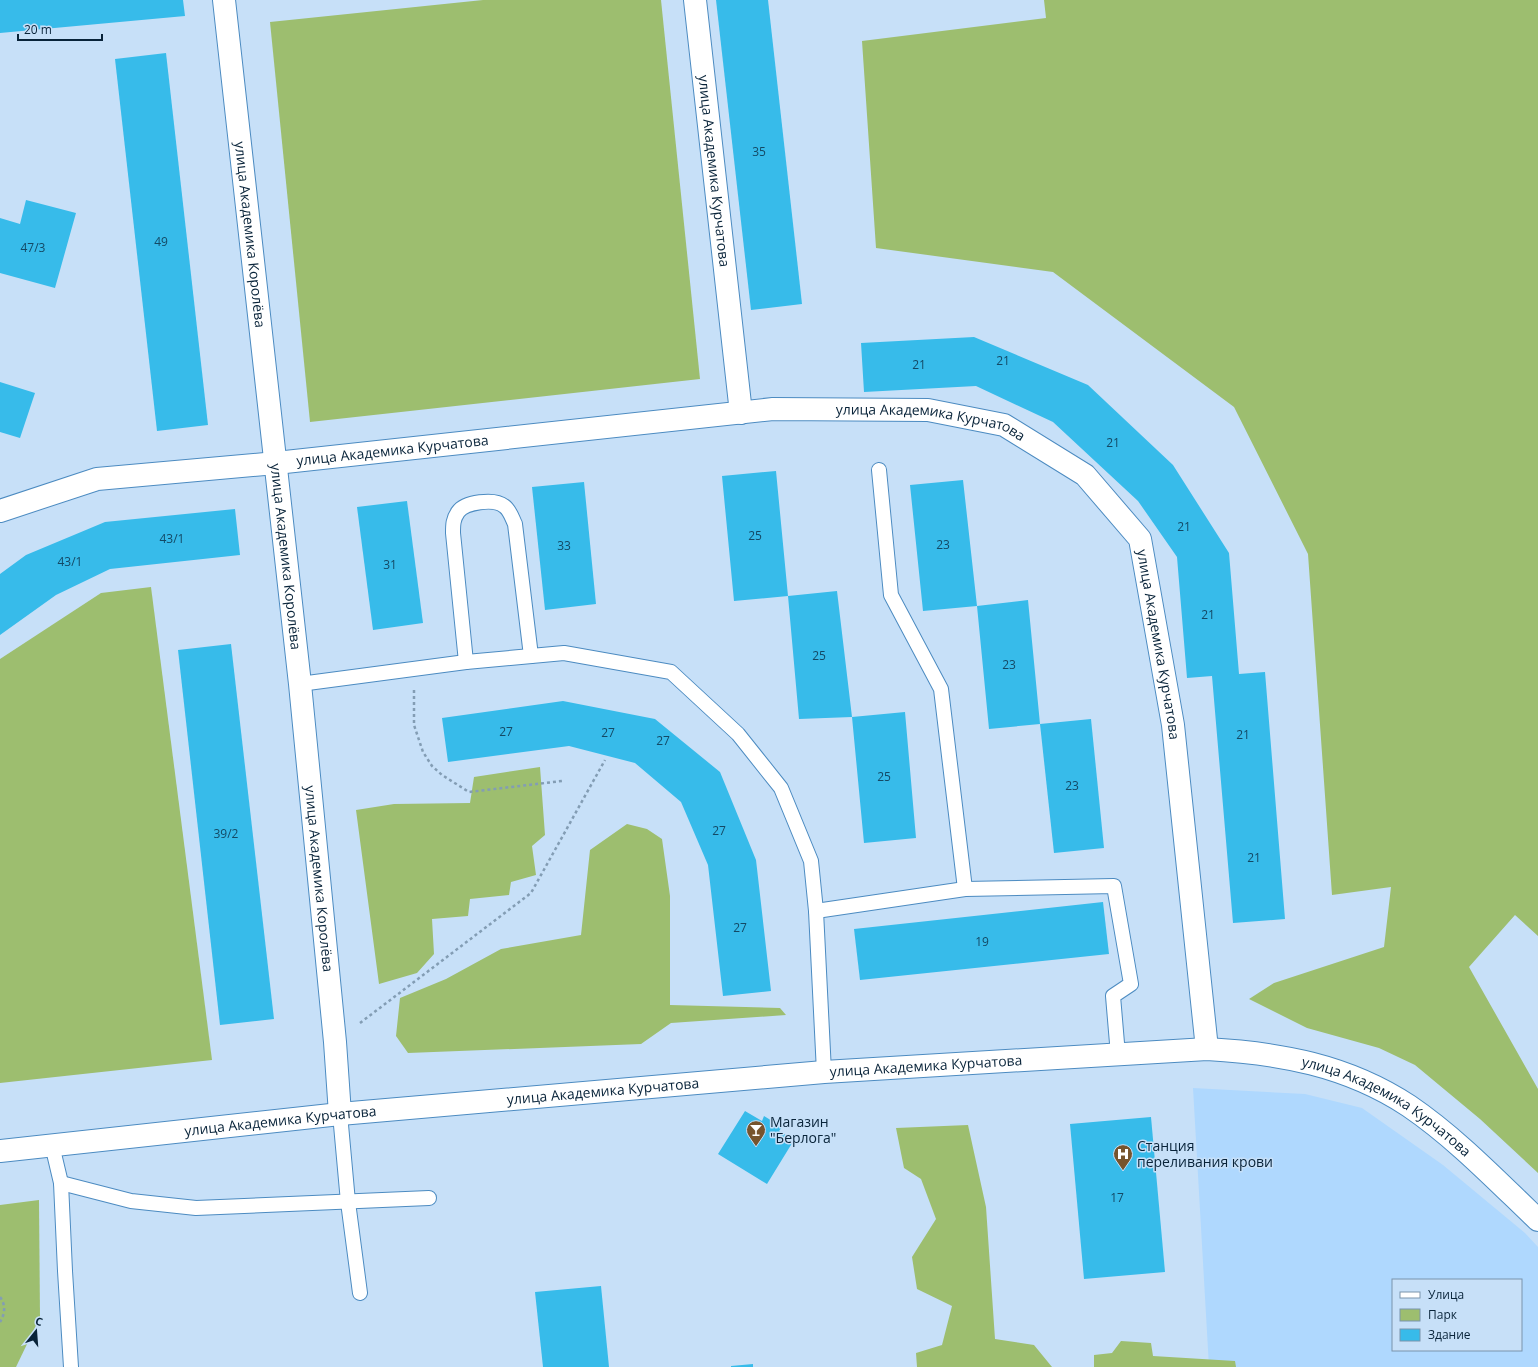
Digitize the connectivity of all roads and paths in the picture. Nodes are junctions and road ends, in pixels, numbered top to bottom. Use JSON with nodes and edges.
{"nodes":[{"id":1,"x":224,"y":0,"type":"edge"},
{"id":2,"x":695,"y":0,"type":"edge"},
{"id":3,"x":741,"y":413,"type":"junction"},
{"id":4,"x":276,"y":463,"type":"junction"},
{"id":5,"x":878,"y":470,"type":"dead end"},
{"id":6,"x":0,"y":511,"type":"edge"},
{"id":7,"x":531,"y":656,"type":"junction"},
{"id":8,"x":466,"y":662,"type":"junction"},
{"id":9,"x":300,"y":684,"type":"junction"},
{"id":10,"x":414,"y":689,"type":"dead end"},
{"id":11,"x":605,"y":760,"type":"dead end"},
{"id":12,"x":562,"y":781,"type":"dead end"},
{"id":13,"x":965,"y":889,"type":"junction"},
{"id":14,"x":816,"y":911,"type":"junction"},
{"id":15,"x":335,"y":1042,"type":"junction"},
{"id":16,"x":1207,"y":1049,"type":"junction"},
{"id":17,"x":1118,"y":1055,"type":"junction"},
{"id":18,"x":824,"y":1072,"type":"junction"},
{"id":19,"x":340,"y":1114,"type":"junction"},
{"id":20,"x":52,"y":1145,"type":"junction"},
{"id":21,"x":0,"y":1151,"type":"edge"},
{"id":22,"x":61,"y":1183,"type":"junction"},
{"id":23,"x":429,"y":1198,"type":"dead end"},
{"id":24,"x":348,"y":1202,"type":"junction"},
{"id":25,"x":1538,"y":1220,"type":"edge"},
{"id":26,"x":360,"y":1293,"type":"dead end"},
{"id":27,"x":0,"y":1297,"type":"edge"},
{"id":28,"x":0,"y":1322,"type":"edge"},
{"id":29,"x":71,"y":1367,"type":"edge"}],
"edges":[{"from":1,"to":4,"type":"street","name":"улица Академика Королёва"},
{"from":2,"to":3,"type":"street","name":"улица Академика Курчатова"},
{"from":3,"to":4,"type":"street","name":"улица Академика Курчатова"},
{"from":3,"to":16,"type":"street","name":"улица Академика Курчатова"},
{"from":4,"to":6,"type":"street","name":"улица Академика Курчатова"},
{"from":4,"to":9,"type":"street","name":"улица Академика Королёва"},
{"from":5,"to":13,"type":"lane"},
{"from":7,"to":8,"type":"lane"},
{"from":7,"to":8,"type":"lane"},
{"from":7,"to":14,"type":"lane"},
{"from":8,"to":9,"type":"lane"},
{"from":9,"to":15,"type":"street","name":"улица Академика Королёва"},
{"from":10,"to":12,"type":"path"},
{"from":11,"to":15,"type":"path"},
{"from":13,"to":14,"type":"lane"},
{"from":13,"to":17,"type":"lane"},
{"from":14,"to":18,"type":"lane"},
{"from":15,"to":19,"type":"street","name":"улица Академика Королёва"},
{"from":16,"to":17,"type":"street","name":"улица Академика Курчатова"},
{"from":16,"to":25,"type":"street","name":"улица Академика Курчатова"},
{"from":17,"to":18,"type":"street","name":"улица Академика Курчатова"},
{"from":18,"to":19,"type":"street","name":"улица Академика Курчатова"},
{"from":19,"to":20,"type":"street","name":"улица Академика Курчатова"},
{"from":19,"to":24,"type":"lane"},
{"from":20,"to":21,"type":"street","name":"улица Академика Курчатова"},
{"from":20,"to":22,"type":"lane"},
{"from":22,"to":24,"type":"lane"},
{"from":22,"to":29,"type":"lane"},
{"from":23,"to":24,"type":"lane"},
{"from":24,"to":26,"type":"lane"},
{"from":27,"to":28,"type":"path"}]}
